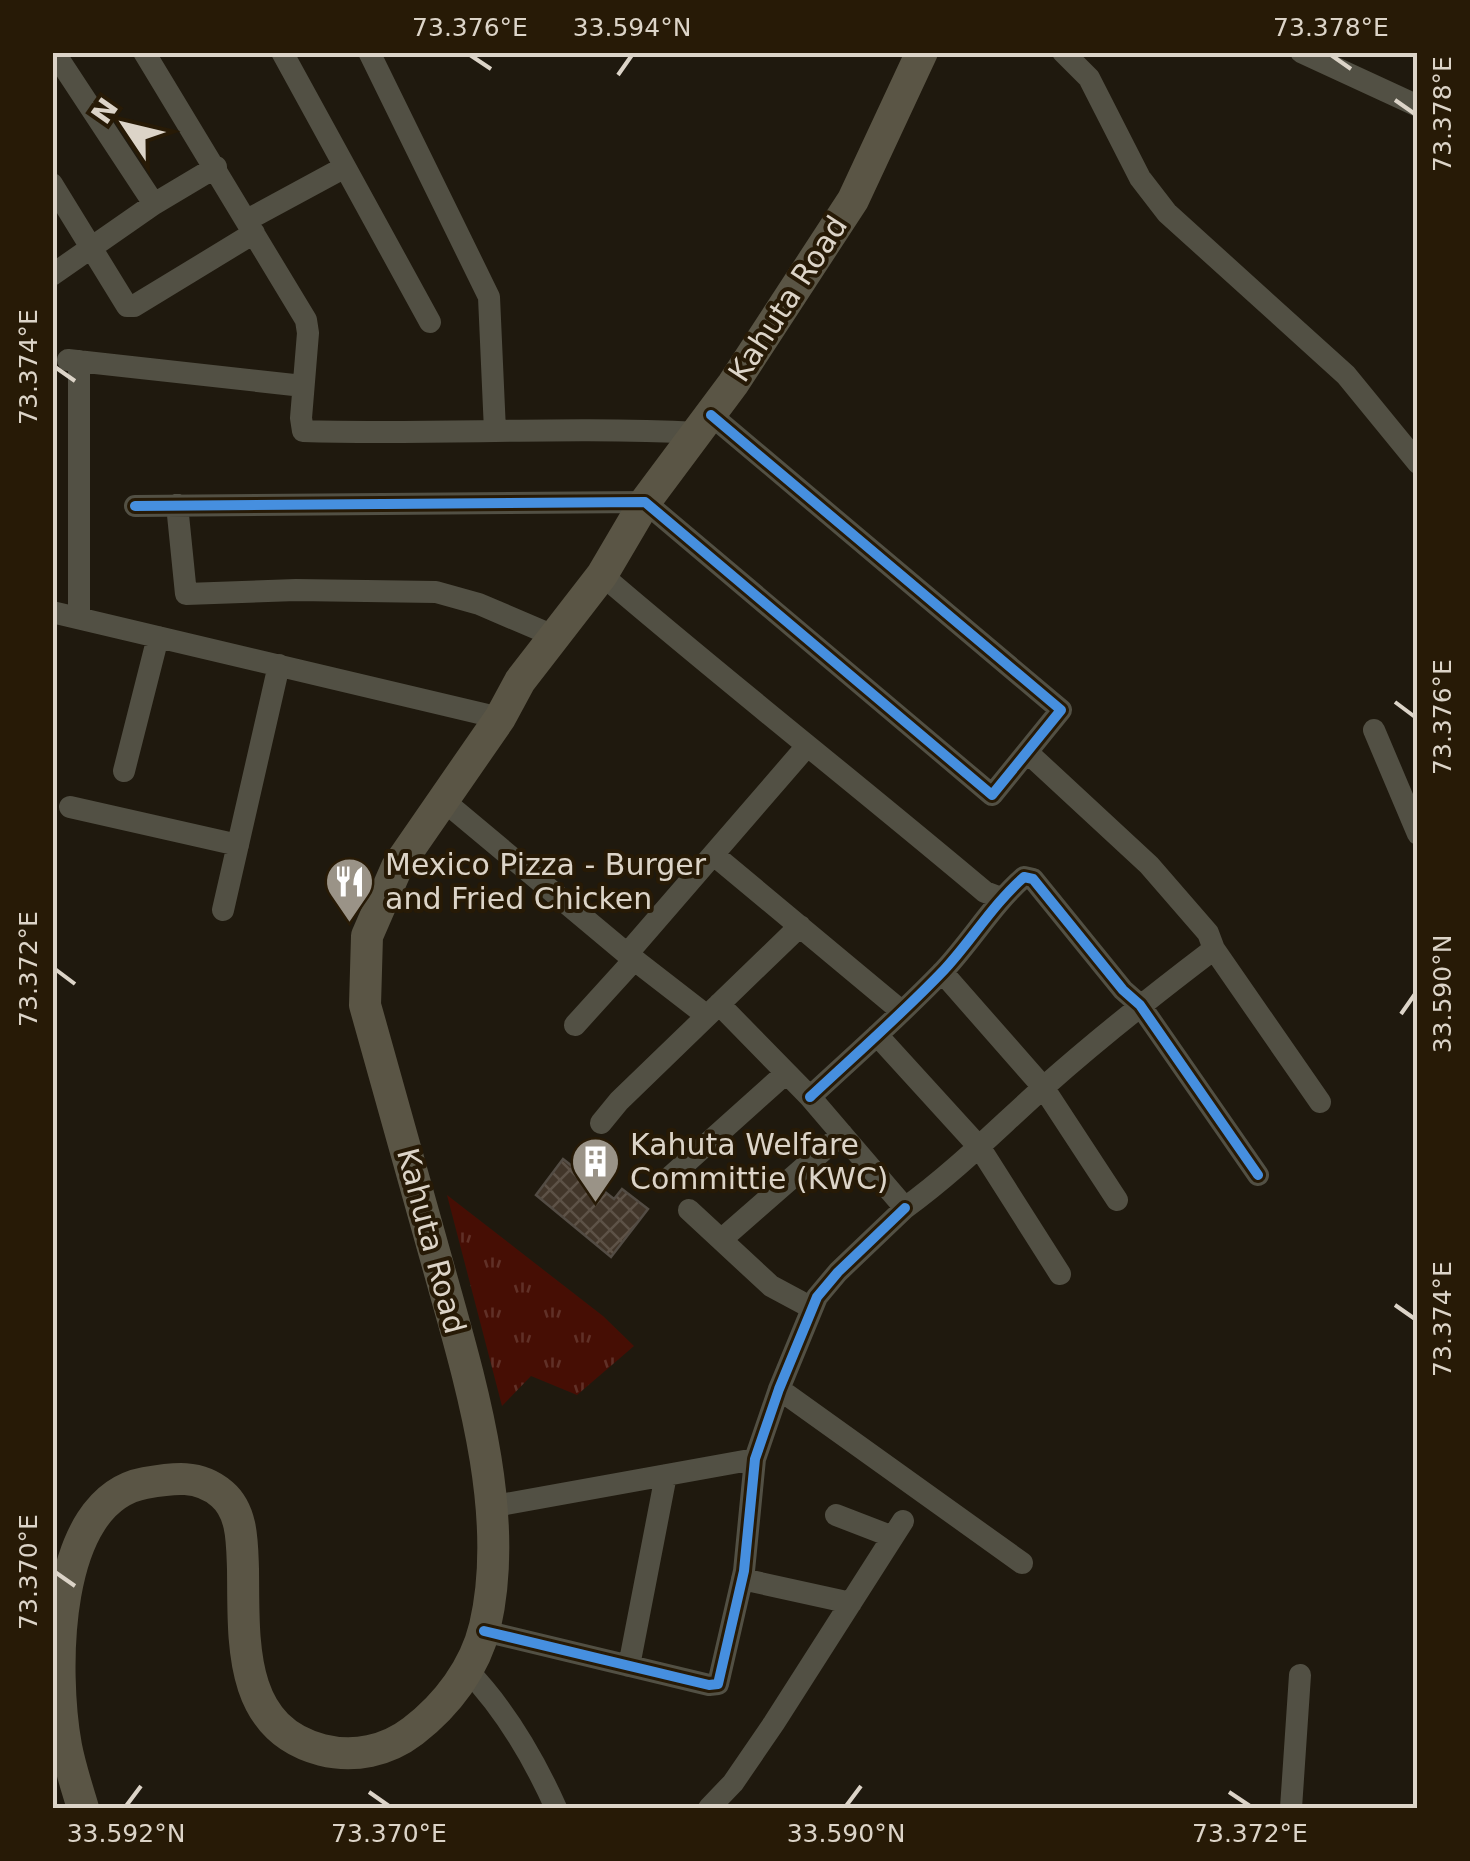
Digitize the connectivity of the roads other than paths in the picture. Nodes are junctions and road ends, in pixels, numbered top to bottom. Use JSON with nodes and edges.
{"nodes":[{"id":1,"x":54,"y":52,"type":"edge"},
{"id":2,"x":144,"y":52,"type":"edge"},
{"id":3,"x":282,"y":52,"type":"edge"},
{"id":4,"x":370,"y":52,"type":"edge"},
{"id":5,"x":922,"y":52,"type":"edge"},
{"id":6,"x":1063,"y":52,"type":"edge"},
{"id":7,"x":1301,"y":52,"type":"edge"},
{"id":8,"x":1418,"y":106,"type":"edge"},
{"id":9,"x":216,"y":167,"type":"junction"},
{"id":10,"x":345,"y":167,"type":"junction"},
{"id":11,"x":52,"y":184,"type":"edge"},
{"id":12,"x":154,"y":204,"type":"junction"},
{"id":13,"x":251,"y":227,"type":"junction"},
{"id":14,"x":92,"y":249,"type":"junction"},
{"id":15,"x":52,"y":275,"type":"edge"},
{"id":16,"x":430,"y":322,"type":"dead end"},
{"id":17,"x":304,"y":386,"type":"junction"},
{"id":18,"x":705,"y":424,"type":"junction"},
{"id":19,"x":496,"y":431,"type":"junction"},
{"id":20,"x":1418,"y":462,"type":"edge"},
{"id":21,"x":645,"y":502,"type":"junction"},
{"id":22,"x":177,"y":505,"type":"junction"},
{"id":23,"x":136,"y":506,"type":"dead end"},
{"id":24,"x":602,"y":575,"type":"junction"},
{"id":25,"x":64,"y":614,"type":"edge"},
{"id":26,"x":554,"y":636,"type":"junction"},
{"id":27,"x":158,"y":637,"type":"junction"},
{"id":28,"x":52,"y":638,"type":"edge"},
{"id":29,"x":278,"y":665,"type":"junction"},
{"id":30,"x":500,"y":718,"type":"junction"},
{"id":31,"x":1374,"y":730,"type":"dead end"},
{"id":32,"x":807,"y":746,"type":"junction"},
{"id":33,"x":1028,"y":752,"type":"junction"},
{"id":34,"x":124,"y":770,"type":"dead end"},
{"id":35,"x":444,"y":801,"type":"junction"},
{"id":36,"x":70,"y":807,"type":"dead end"},
{"id":37,"x":1418,"y":834,"type":"edge"},
{"id":38,"x":238,"y":845,"type":"junction"},
{"id":39,"x":714,"y":855,"type":"junction"},
{"id":40,"x":1001,"y":898,"type":"junction"},
{"id":41,"x":223,"y":910,"type":"dead end"},
{"id":42,"x":800,"y":926,"type":"junction"},
{"id":43,"x":1214,"y":949,"type":"junction"},
{"id":44,"x":630,"y":957,"type":"junction"},
{"id":45,"x":942,"y":972,"type":"junction"},
{"id":46,"x":1140,"y":1005,"type":"junction"},
{"id":47,"x":713,"y":1010,"type":"junction"},
{"id":48,"x":900,"y":1010,"type":"junction"},
{"id":49,"x":575,"y":1025,"type":"dead end"},
{"id":50,"x":877,"y":1035,"type":"junction"},
{"id":51,"x":786,"y":1073,"type":"junction"},
{"id":52,"x":1044,"y":1087,"type":"junction"},
{"id":53,"x":810,"y":1097,"type":"junction"},
{"id":54,"x":1320,"y":1102,"type":"dead end"},
{"id":55,"x":601,"y":1124,"type":"dead end"},
{"id":56,"x":842,"y":1134,"type":"junction"},
{"id":57,"x":980,"y":1148,"type":"junction"},
{"id":58,"x":1258,"y":1175,"type":"dead end"},
{"id":59,"x":669,"y":1178,"type":"dead end"},
{"id":60,"x":1117,"y":1200,"type":"dead end"},
{"id":61,"x":905,"y":1208,"type":"junction"},
{"id":62,"x":688,"y":1210,"type":"dead end"},
{"id":63,"x":722,"y":1238,"type":"junction"},
{"id":64,"x":1060,"y":1274,"type":"dead end"},
{"id":65,"x":812,"y":1308,"type":"junction"},
{"id":66,"x":779,"y":1390,"type":"junction"},
{"id":67,"x":755,"y":1458,"type":"junction"},
{"id":68,"x":666,"y":1475,"type":"junction"},
{"id":69,"x":489,"y":1507,"type":"junction"},
{"id":70,"x":836,"y":1514,"type":"dead end"},
{"id":71,"x":1022,"y":1563,"type":"dead end"},
{"id":72,"x":742,"y":1578,"type":"junction"},
{"id":73,"x":851,"y":1603,"type":"junction"},
{"id":74,"x":484,"y":1630,"type":"junction"},
{"id":75,"x":630,"y":1666,"type":"junction"},
{"id":76,"x":467,"y":1670,"type":"junction"},
{"id":77,"x":1300,"y":1676,"type":"dead end"},
{"id":78,"x":550,"y":1806,"type":"edge"},
{"id":79,"x":83,"y":1808,"type":"edge"},
{"id":80,"x":708,"y":1808,"type":"edge"},
{"id":81,"x":1291,"y":1808,"type":"edge"}],
"edges":[{"from":1,"to":12,"type":"street"},
{"from":2,"to":9,"type":"street"},
{"from":3,"to":10,"type":"street"},
{"from":4,"to":19,"type":"street"},
{"from":5,"to":18,"type":"highway","name":"Kahuta Road"},
{"from":6,"to":20,"type":"street"},
{"from":7,"to":8,"type":"street"},
{"from":9,"to":12,"type":"street"},
{"from":9,"to":13,"type":"street"},
{"from":10,"to":13,"type":"street"},
{"from":10,"to":16,"type":"street"},
{"from":11,"to":14,"type":"street"},
{"from":12,"to":14,"type":"street"},
{"from":13,"to":14,"type":"street"},
{"from":13,"to":17,"type":"street"},
{"from":14,"to":15,"type":"street"},
{"from":17,"to":19,"type":"street"},
{"from":17,"to":25,"type":"street"},
{"from":18,"to":19,"type":"street"},
{"from":18,"to":21,"type":"highway","name":"Kahuta Road"},
{"from":18,"to":33,"type":"street"},
{"from":21,"to":22,"type":"street"},
{"from":21,"to":24,"type":"highway","name":"Kahuta Road"},
{"from":21,"to":33,"type":"street"},
{"from":22,"to":23,"type":"street"},
{"from":22,"to":26,"type":"street"},
{"from":24,"to":26,"type":"highway","name":"Kahuta Road"},
{"from":24,"to":32,"type":"street"},
{"from":25,"to":27,"type":"street"},
{"from":25,"to":28,"type":"street"},
{"from":26,"to":30,"type":"highway","name":"Kahuta Road"},
{"from":27,"to":29,"type":"street"},
{"from":27,"to":34,"type":"street"},
{"from":29,"to":30,"type":"street"},
{"from":29,"to":38,"type":"street"},
{"from":30,"to":35,"type":"highway","name":"Kahuta Road"},
{"from":31,"to":37,"type":"street"},
{"from":32,"to":39,"type":"street"},
{"from":32,"to":40,"type":"street"},
{"from":33,"to":43,"type":"street"},
{"from":35,"to":44,"type":"street"},
{"from":35,"to":69,"type":"highway","name":"Kahuta Road"},
{"from":36,"to":38,"type":"street"},
{"from":38,"to":41,"type":"street"},
{"from":39,"to":42,"type":"street"},
{"from":39,"to":44,"type":"street"},
{"from":40,"to":45,"type":"street"},
{"from":40,"to":46,"type":"street"},
{"from":42,"to":47,"type":"street"},
{"from":42,"to":48,"type":"street"},
{"from":43,"to":46,"type":"street"},
{"from":43,"to":54,"type":"street"},
{"from":44,"to":47,"type":"street"},
{"from":44,"to":49,"type":"street"},
{"from":45,"to":48,"type":"street"},
{"from":45,"to":52,"type":"street"},
{"from":46,"to":52,"type":"street"},
{"from":46,"to":58,"type":"street"},
{"from":47,"to":51,"type":"street"},
{"from":47,"to":55,"type":"street"},
{"from":48,"to":50,"type":"street"},
{"from":50,"to":53,"type":"street"},
{"from":50,"to":57,"type":"street"},
{"from":51,"to":53,"type":"street"},
{"from":51,"to":59,"type":"street"},
{"from":52,"to":57,"type":"street"},
{"from":52,"to":60,"type":"street"},
{"from":53,"to":56,"type":"street"},
{"from":56,"to":61,"type":"street"},
{"from":56,"to":63,"type":"street"},
{"from":57,"to":61,"type":"street"},
{"from":57,"to":64,"type":"street"},
{"from":61,"to":65,"type":"street"},
{"from":62,"to":63,"type":"street"},
{"from":63,"to":65,"type":"street"},
{"from":65,"to":66,"type":"street"},
{"from":66,"to":67,"type":"street"},
{"from":66,"to":71,"type":"street"},
{"from":67,"to":68,"type":"street"},
{"from":67,"to":72,"type":"street"},
{"from":68,"to":69,"type":"street"},
{"from":68,"to":75,"type":"street"},
{"from":69,"to":74,"type":"highway","name":"Kahuta Road"},
{"from":70,"to":73,"type":"street"},
{"from":72,"to":73,"type":"street"},
{"from":72,"to":75,"type":"street"},
{"from":73,"to":80,"type":"street"},
{"from":74,"to":75,"type":"street"},
{"from":74,"to":76,"type":"highway","name":"Kahuta Road"},
{"from":76,"to":78,"type":"street"},
{"from":76,"to":79,"type":"highway","name":"Kahuta Road"},
{"from":77,"to":81,"type":"street"}]}
